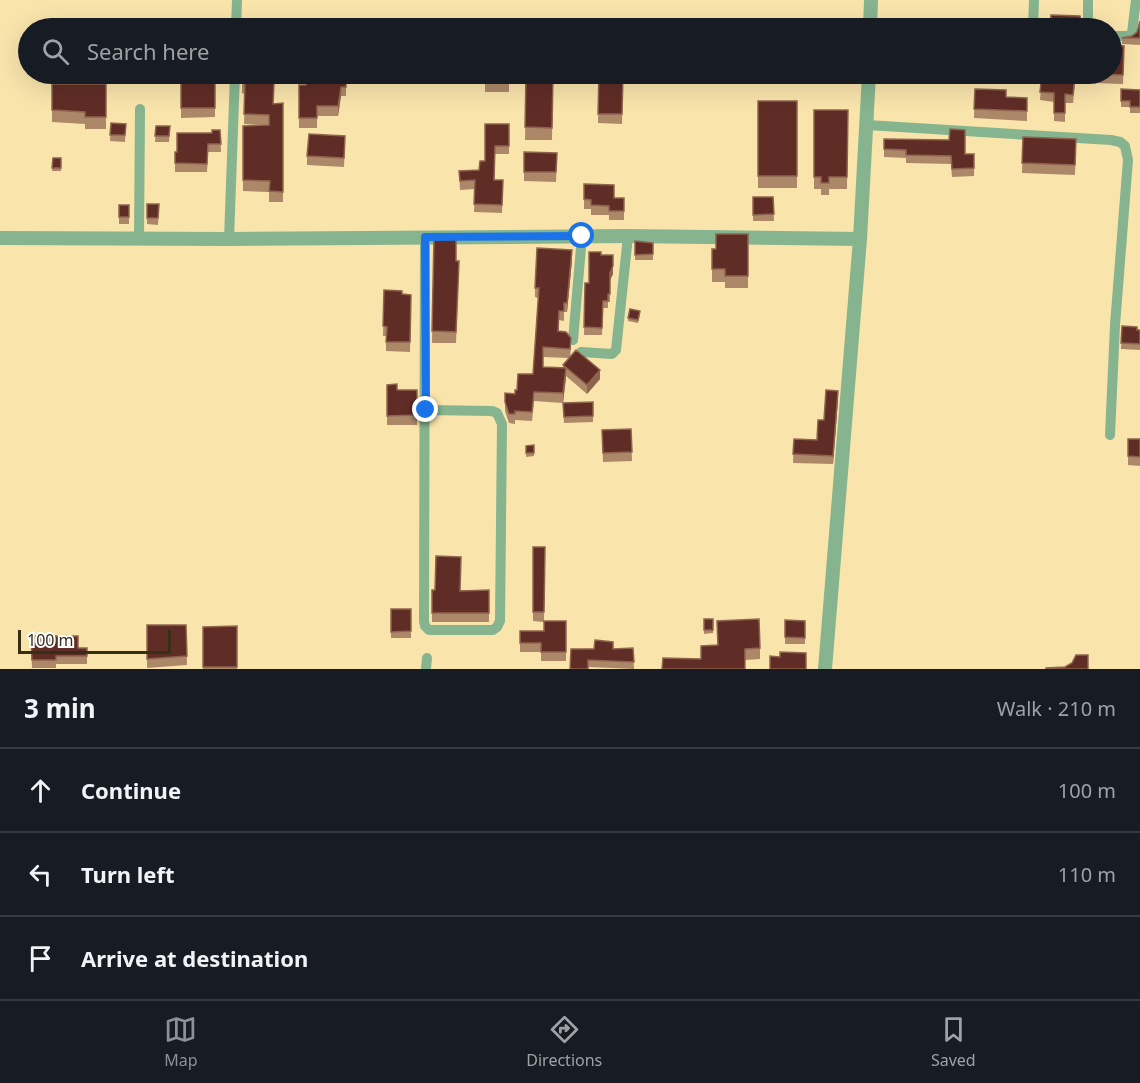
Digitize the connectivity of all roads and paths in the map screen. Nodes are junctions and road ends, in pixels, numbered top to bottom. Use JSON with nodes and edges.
{"nodes":[{"id":1,"x":237,"y":0,"type":"edge"},
{"id":2,"x":871,"y":0,"type":"edge"},
{"id":3,"x":1034,"y":0,"type":"edge"},
{"id":4,"x":1088,"y":0,"type":"edge"},
{"id":5,"x":1136,"y":0,"type":"edge"},
{"id":6,"x":236,"y":18,"type":"edge"},
{"id":7,"x":870,"y":18,"type":"edge"},
{"id":8,"x":1033,"y":18,"type":"edge"},
{"id":9,"x":1088,"y":18,"type":"edge"},
{"id":10,"x":1122,"y":36,"type":"edge"},
{"id":11,"x":235,"y":84,"type":"edge"},
{"id":12,"x":869,"y":84,"type":"edge"},
{"id":13,"x":140,"y":109,"type":"dead end"},
{"id":14,"x":867,"y":125,"type":"junction"},
{"id":15,"x":582,"y":236,"type":"junction"},
{"id":16,"x":628,"y":236,"type":"junction"},
{"id":17,"x":425,"y":237,"type":"junction"},
{"id":18,"x":0,"y":238,"type":"edge"},
{"id":19,"x":139,"y":239,"type":"junction"},
{"id":20,"x":229,"y":239,"type":"junction"},
{"id":21,"x":860,"y":239,"type":"junction"},
{"id":22,"x":573,"y":340,"type":"edge"},
{"id":23,"x":581,"y":352,"type":"edge"},
{"id":24,"x":426,"y":410,"type":"junction"},
{"id":25,"x":1110,"y":435,"type":"dead end"},
{"id":26,"x":825,"y":669,"type":"edge"}],
"edges":[{"from":1,"to":6,"type":"street"},
{"from":2,"to":7,"type":"street"},
{"from":3,"to":8,"type":"street"},
{"from":4,"to":9,"type":"street"},
{"from":5,"to":10,"type":"street"},
{"from":11,"to":20,"type":"street"},
{"from":12,"to":14,"type":"street"},
{"from":13,"to":19,"type":"street"},
{"from":14,"to":21,"type":"street"},
{"from":14,"to":25,"type":"street"},
{"from":15,"to":16,"type":"street"},
{"from":15,"to":17,"type":"street"},
{"from":15,"to":22,"type":"street"},
{"from":16,"to":21,"type":"street"},
{"from":16,"to":23,"type":"street"},
{"from":17,"to":20,"type":"street"},
{"from":17,"to":24,"type":"street"},
{"from":18,"to":19,"type":"street"},
{"from":19,"to":20,"type":"street"},
{"from":21,"to":26,"type":"street"},
{"from":24,"to":24,"type":"street"}]}
